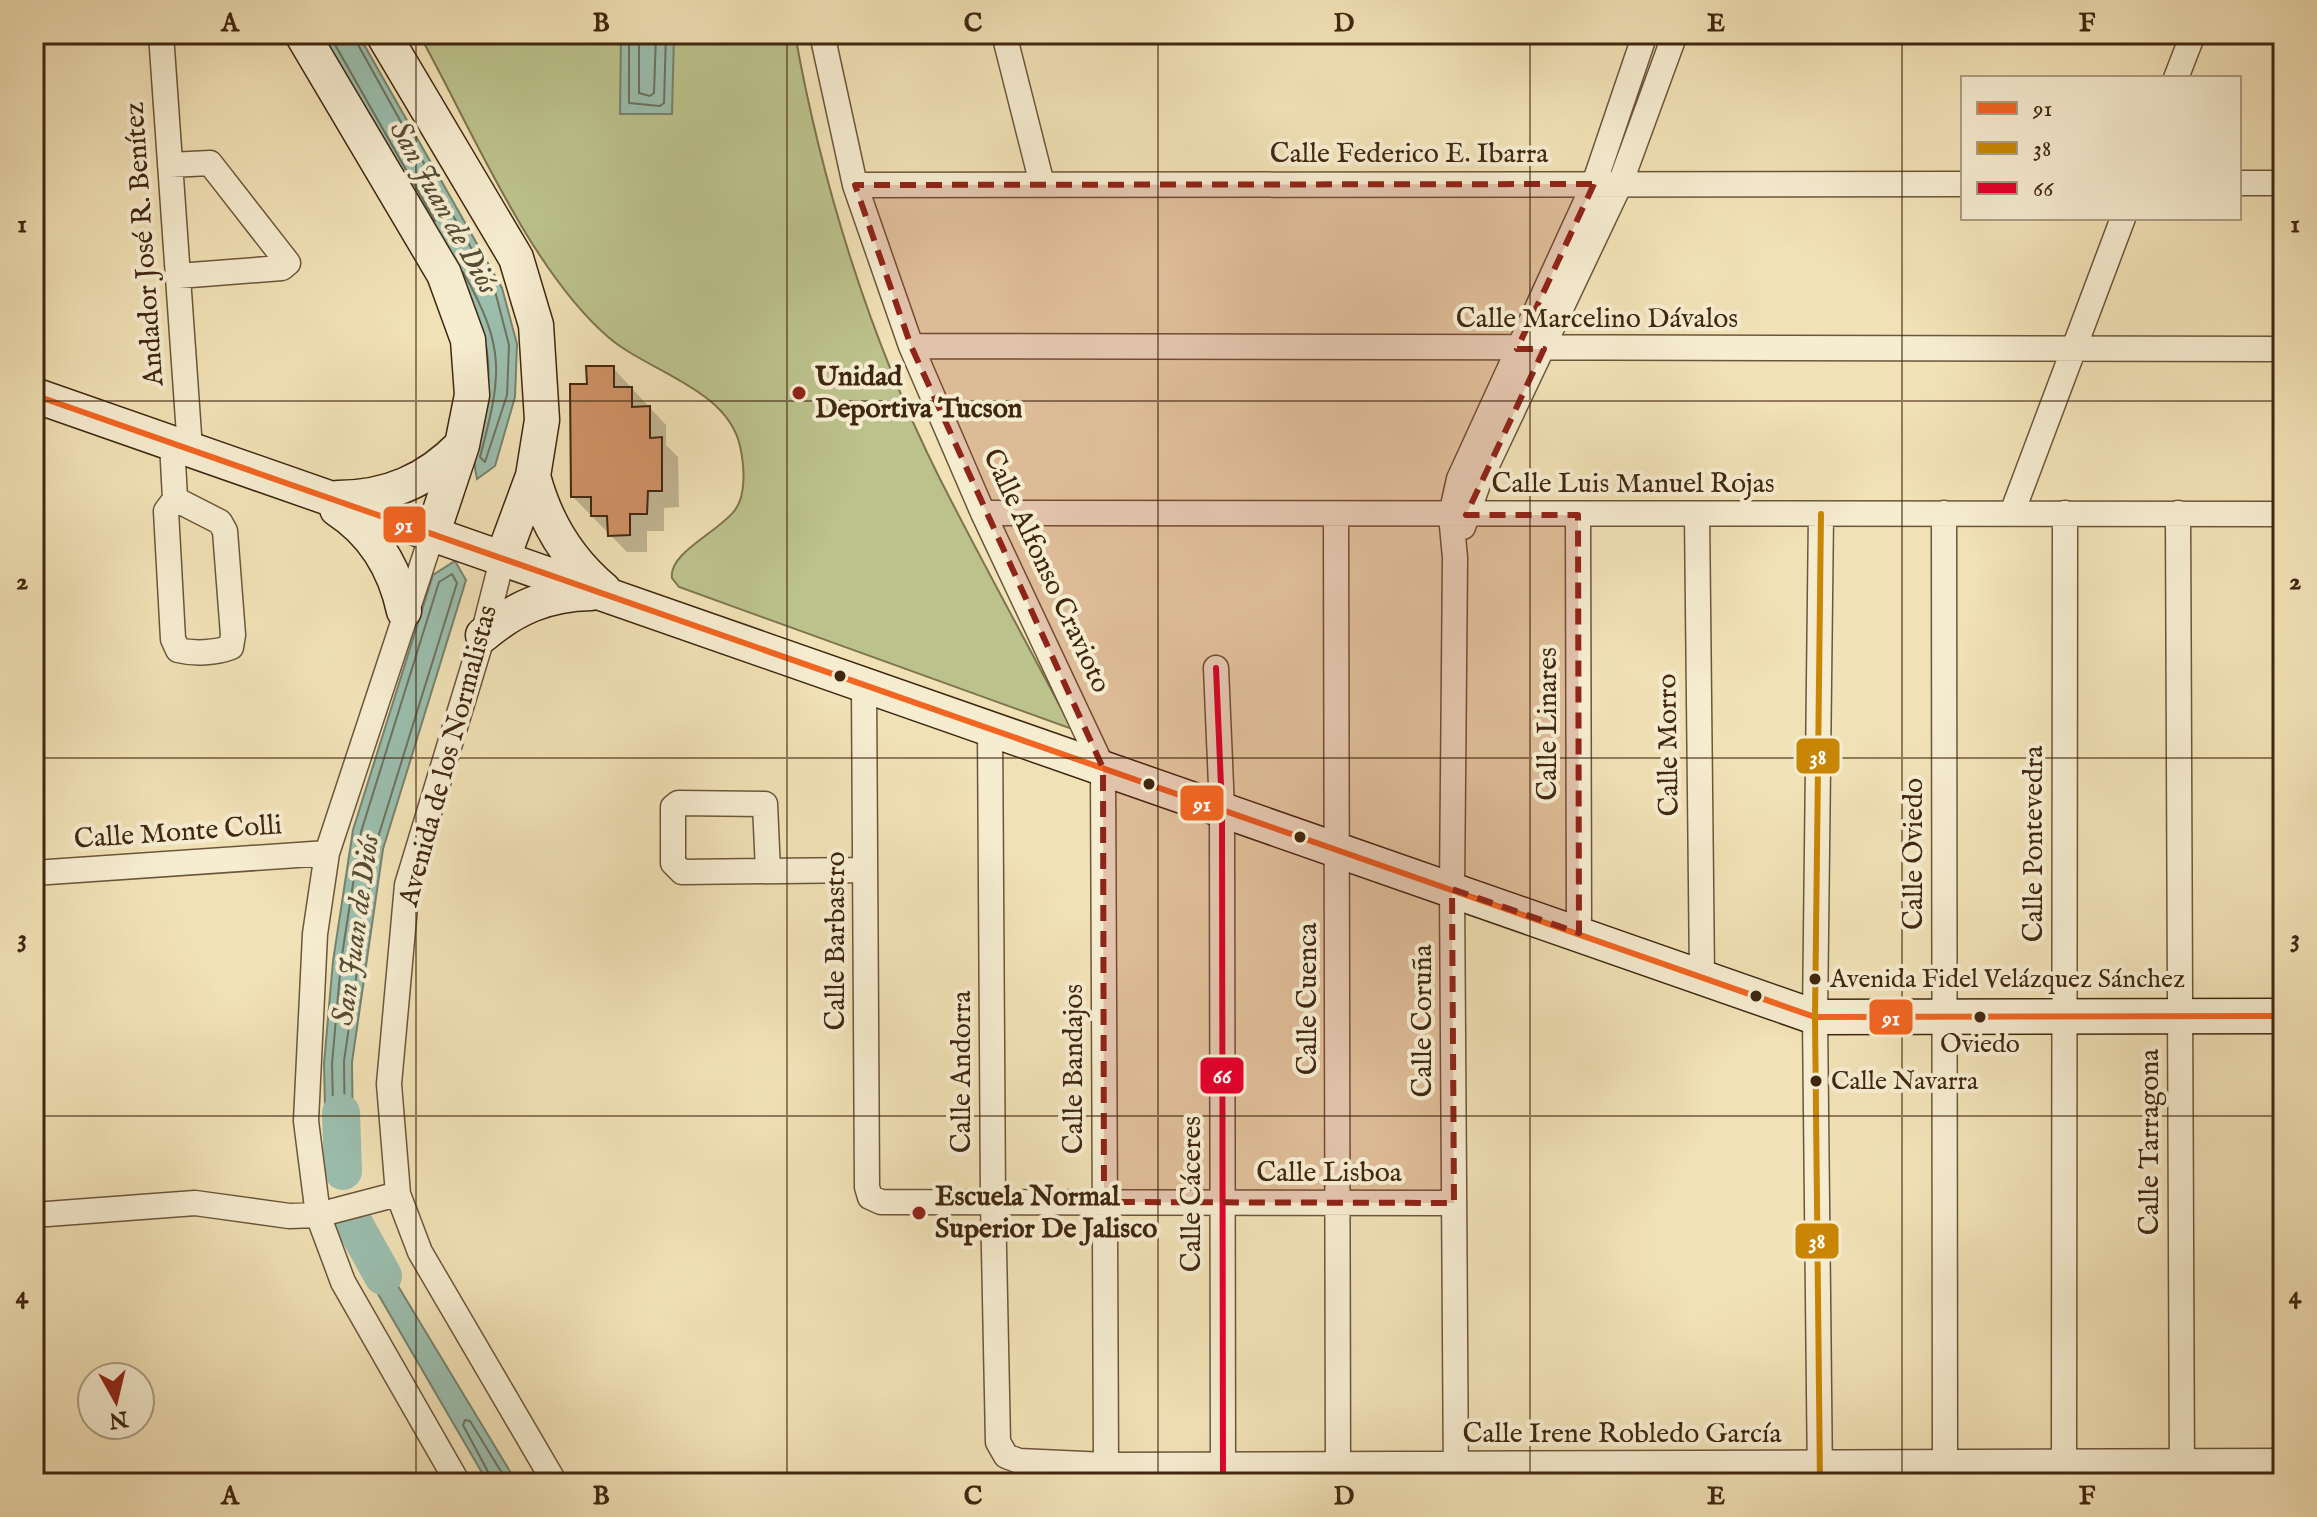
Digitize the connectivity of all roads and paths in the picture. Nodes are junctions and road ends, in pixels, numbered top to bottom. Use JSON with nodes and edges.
{"nodes":[{"id":1,"x":161,"y":34,"type":"edge"},
{"id":2,"x":302,"y":34,"type":"edge"},
{"id":3,"x":383,"y":34,"type":"edge"},
{"id":4,"x":822,"y":34,"type":"edge"},
{"id":5,"x":1004,"y":34,"type":"edge"},
{"id":6,"x":1645,"y":34,"type":"edge"},
{"id":7,"x":1675,"y":34,"type":"edge"},
{"id":8,"x":2193,"y":34,"type":"edge"},
{"id":9,"x":2177,"y":76,"type":"edge"},
{"id":10,"x":170,"y":165,"type":"junction"},
{"id":11,"x":2241,"y":183,"type":"edge"},
{"id":12,"x":2283,"y":183,"type":"edge"},
{"id":13,"x":1042,"y":184,"type":"junction"},
{"id":14,"x":1594,"y":184,"type":"junction"},
{"id":15,"x":1620,"y":184,"type":"junction"},
{"id":16,"x":1961,"y":184,"type":"edge"},
{"id":17,"x":855,"y":185,"type":"junction"},
{"id":18,"x":2122,"y":220,"type":"edge"},
{"id":19,"x":178,"y":276,"type":"junction"},
{"id":20,"x":911,"y":346,"type":"junction"},
{"id":21,"x":1517,"y":349,"type":"junction"},
{"id":22,"x":1544,"y":349,"type":"junction"},
{"id":23,"x":2283,"y":349,"type":"edge"},
{"id":24,"x":2073,"y":351,"type":"junction"},
{"id":25,"x":34,"y":395,"type":"edge"},
{"id":26,"x":462,"y":445,"type":"junction"},
{"id":27,"x":181,"y":446,"type":"junction"},
{"id":28,"x":533,"y":476,"type":"junction"},
{"id":29,"x":313,"y":495,"type":"junction"},
{"id":30,"x":175,"y":499,"type":"junction"},
{"id":31,"x":983,"y":513,"type":"junction"},
{"id":32,"x":1944,"y":513,"type":"junction"},
{"id":33,"x":2012,"y":513,"type":"junction"},
{"id":34,"x":2065,"y":513,"type":"junction"},
{"id":35,"x":2178,"y":513,"type":"junction"},
{"id":36,"x":1697,"y":514,"type":"junction"},
{"id":37,"x":1821,"y":514,"type":"junction"},
{"id":38,"x":2283,"y":514,"type":"edge"},
{"id":39,"x":1336,"y":515,"type":"junction"},
{"id":40,"x":1458,"y":515,"type":"junction"},
{"id":41,"x":1578,"y":515,"type":"junction"},
{"id":42,"x":432,"y":535,"type":"junction"},
{"id":43,"x":502,"y":560,"type":"junction"},
{"id":44,"x":610,"y":595,"type":"junction"},
{"id":45,"x":404,"y":611,"type":"junction"},
{"id":46,"x":483,"y":635,"type":"junction"},
{"id":47,"x":1216,"y":668,"type":"dead end"},
{"id":48,"x":864,"y":684,"type":"junction"},
{"id":49,"x":990,"y":728,"type":"junction"},
{"id":50,"x":1103,"y":768,"type":"junction"},
{"id":51,"x":1222,"y":809,"type":"junction"},
{"id":52,"x":1337,"y":849,"type":"junction"},
{"id":53,"x":327,"y":853,"type":"junction"},
{"id":54,"x":865,"y":870,"type":"junction"},
{"id":55,"x":768,"y":871,"type":"junction"},
{"id":56,"x":34,"y":873,"type":"edge"},
{"id":57,"x":1452,"y":889,"type":"junction"},
{"id":58,"x":1579,"y":933,"type":"junction"},
{"id":59,"x":1702,"y":976,"type":"junction"},
{"id":60,"x":1944,"y":1016,"type":"junction"},
{"id":61,"x":2064,"y":1016,"type":"junction"},
{"id":62,"x":2180,"y":1016,"type":"junction"},
{"id":63,"x":2283,"y":1016,"type":"edge"},
{"id":64,"x":1815,"y":1017,"type":"junction"},
{"id":65,"x":398,"y":1194,"type":"junction"},
{"id":66,"x":870,"y":1197,"type":"joint"},
{"id":67,"x":993,"y":1202,"type":"junction"},
{"id":68,"x":1104,"y":1202,"type":"junction"},
{"id":69,"x":1223,"y":1203,"type":"junction"},
{"id":70,"x":1338,"y":1203,"type":"junction"},
{"id":71,"x":1454,"y":1203,"type":"junction"},
{"id":72,"x":34,"y":1215,"type":"edge"},
{"id":73,"x":318,"y":1215,"type":"junction"},
{"id":74,"x":2283,"y":1461,"type":"edge"},
{"id":75,"x":2064,"y":1462,"type":"junction"},
{"id":76,"x":1106,"y":1465,"type":"junction"},
{"id":77,"x":2182,"y":1472,"type":"edge"},
{"id":78,"x":1690,"y":1473,"type":"edge"},
{"id":79,"x":1820,"y":1473,"type":"edge"},
{"id":80,"x":1945,"y":1473,"type":"edge"},
{"id":81,"x":1223,"y":1474,"type":"edge"},
{"id":82,"x":1338,"y":1474,"type":"edge"},
{"id":83,"x":1456,"y":1474,"type":"edge"},
{"id":84,"x":1574,"y":1474,"type":"edge"},
{"id":85,"x":458,"y":1483,"type":"edge"},
{"id":86,"x":555,"y":1483,"type":"edge"}],
"edges":[{"from":1,"to":10,"type":"street","name":"Andador José R. Benítez"},
{"from":2,"to":26,"type":"street"},
{"from":3,"to":28,"type":"street","name":"Avenida de los Normalistas"},
{"from":4,"to":17,"type":"street","name":"Calle Alfonso Cravioto"},
{"from":5,"to":13,"type":"street"},
{"from":6,"to":14,"type":"street"},
{"from":7,"to":15,"type":"street"},
{"from":8,"to":9,"type":"street"},
{"from":10,"to":19,"type":"street","name":"Andador José R. Benítez"},
{"from":10,"to":19,"type":"street"},
{"from":11,"to":12,"type":"street"},
{"from":13,"to":14,"type":"street","name":"Calle Federico E. Ibarra"},
{"from":13,"to":17,"type":"street","name":"Calle Federico E. Ibarra"},
{"from":14,"to":15,"type":"street","name":"Calle Federico E. Ibarra"},
{"from":14,"to":21,"type":"street"},
{"from":15,"to":16,"type":"street","name":"Calle Federico E. Ibarra"},
{"from":15,"to":22,"type":"street"},
{"from":17,"to":20,"type":"street","name":"Calle Alfonso Cravioto"},
{"from":18,"to":24,"type":"street"},
{"from":19,"to":27,"type":"street","name":"Andador José R. Benítez"},
{"from":20,"to":21,"type":"street","name":"Calle Marcelino Dávalos"},
{"from":20,"to":31,"type":"street","name":"Calle Alfonso Cravioto"},
{"from":21,"to":22,"type":"street","name":"Calle Marcelino Dávalos"},
{"from":21,"to":40,"type":"street"},
{"from":22,"to":24,"type":"street","name":"Calle Marcelino Dávalos"},
{"from":22,"to":40,"type":"street"},
{"from":23,"to":24,"type":"street","name":"Calle Marcelino Dávalos"},
{"from":24,"to":33,"type":"street"},
{"from":25,"to":27,"type":"street"},
{"from":26,"to":29,"type":"street"},
{"from":26,"to":42,"type":"street"},
{"from":27,"to":29,"type":"street"},
{"from":27,"to":30,"type":"street","name":"Andador José R. Benítez"},
{"from":28,"to":43,"type":"street","name":"Avenida de los Normalistas"},
{"from":28,"to":44,"type":"street"},
{"from":29,"to":42,"type":"street"},
{"from":29,"to":45,"type":"street"},
{"from":30,"to":30,"type":"street","name":"Andador José R. Benítez"},
{"from":31,"to":39,"type":"street","name":"Calle Luis Manuel Rojas"},
{"from":31,"to":50,"type":"street","name":"Calle Alfonso Cravioto"},
{"from":32,"to":33,"type":"street","name":"Calle Luis Manuel Rojas"},
{"from":32,"to":37,"type":"street","name":"Calle Luis Manuel Rojas"},
{"from":32,"to":60,"type":"street","name":"Calle Oviedo"},
{"from":33,"to":34,"type":"street","name":"Calle Luis Manuel Rojas"},
{"from":34,"to":35,"type":"street","name":"Calle Luis Manuel Rojas"},
{"from":34,"to":61,"type":"street","name":"Calle Pontevedra"},
{"from":35,"to":38,"type":"street","name":"Calle Luis Manuel Rojas"},
{"from":35,"to":62,"type":"street","name":"Calle Tarragona"},
{"from":36,"to":37,"type":"street","name":"Calle Luis Manuel Rojas"},
{"from":36,"to":41,"type":"street","name":"Calle Luis Manuel Rojas"},
{"from":36,"to":59,"type":"street","name":"Calle Morro"},
{"from":37,"to":64,"type":"street"},
{"from":39,"to":40,"type":"street","name":"Calle Luis Manuel Rojas"},
{"from":39,"to":52,"type":"street","name":"Calle Cuenca"},
{"from":40,"to":41,"type":"street","name":"Calle Luis Manuel Rojas"},
{"from":40,"to":57,"type":"street","name":"Calle Coruña"},
{"from":41,"to":58,"type":"street","name":"Calle Linares"},
{"from":42,"to":43,"type":"street"},
{"from":42,"to":45,"type":"street"},
{"from":43,"to":44,"type":"street"},
{"from":43,"to":46,"type":"street","name":"Avenida de los Normalistas"},
{"from":44,"to":46,"type":"street"},
{"from":44,"to":48,"type":"street"},
{"from":45,"to":53,"type":"street"},
{"from":46,"to":65,"type":"street","name":"Avenida de los Normalistas"},
{"from":47,"to":51,"type":"street","name":"Calle Cáceres"},
{"from":48,"to":49,"type":"street"},
{"from":48,"to":54,"type":"street","name":"Calle Barbastro"},
{"from":49,"to":50,"type":"street"},
{"from":49,"to":67,"type":"street","name":"Calle Andorra"},
{"from":50,"to":51,"type":"street"},
{"from":50,"to":68,"type":"street","name":"Calle Bandajos"},
{"from":51,"to":52,"type":"street"},
{"from":51,"to":69,"type":"street","name":"Calle Cáceres"},
{"from":52,"to":57,"type":"street"},
{"from":52,"to":70,"type":"street","name":"Calle Cuenca"},
{"from":53,"to":56,"type":"street","name":"Calle Monte Colli"},
{"from":53,"to":73,"type":"street"},
{"from":54,"to":55,"type":"street"},
{"from":54,"to":66,"type":"street","name":"Calle Barbastro"},
{"from":55,"to":55,"type":"street"},
{"from":57,"to":58,"type":"street"},
{"from":57,"to":71,"type":"street","name":"Calle Coruña"},
{"from":58,"to":59,"type":"street"},
{"from":59,"to":64,"type":"street"},
{"from":60,"to":61,"type":"street"},
{"from":60,"to":64,"type":"street"},
{"from":60,"to":80,"type":"street","name":"Calle Oviedo"},
{"from":61,"to":62,"type":"street"},
{"from":61,"to":75,"type":"street","name":"Calle Pontevedra"},
{"from":62,"to":63,"type":"street"},
{"from":62,"to":77,"type":"street","name":"Calle Tarragona"},
{"from":64,"to":79,"type":"street"},
{"from":65,"to":73,"type":"street"},
{"from":65,"to":86,"type":"street","name":"Avenida de los Normalistas"},
{"from":66,"to":67,"type":"street","name":"Calle Lisboa"},
{"from":67,"to":68,"type":"street","name":"Calle Lisboa"},
{"from":67,"to":76,"type":"street","name":"Calle Andorra"},
{"from":68,"to":69,"type":"street","name":"Calle Lisboa"},
{"from":68,"to":76,"type":"street","name":"Calle Bandajos"},
{"from":69,"to":70,"type":"street","name":"Calle Lisboa"},
{"from":69,"to":81,"type":"street","name":"Calle Cáceres"},
{"from":70,"to":71,"type":"street","name":"Calle Lisboa"},
{"from":70,"to":82,"type":"street","name":"Calle Cuenca"},
{"from":71,"to":83,"type":"street","name":"Calle Coruña"},
{"from":72,"to":73,"type":"street"},
{"from":73,"to":85,"type":"street"},
{"from":74,"to":77,"type":"street","name":"Calle Irene Robledo García"},
{"from":75,"to":77,"type":"street","name":"Calle Irene Robledo García"},
{"from":75,"to":80,"type":"street","name":"Calle Irene Robledo García"},
{"from":76,"to":81,"type":"street","name":"Calle Irene Robledo García"},
{"from":78,"to":79,"type":"street","name":"Calle Irene Robledo García"},
{"from":78,"to":84,"type":"street","name":"Calle Irene Robledo García"},
{"from":79,"to":80,"type":"street","name":"Calle Irene Robledo García"},
{"from":81,"to":82,"type":"street","name":"Calle Irene Robledo García"},
{"from":82,"to":83,"type":"street","name":"Calle Irene Robledo García"},
{"from":83,"to":84,"type":"street","name":"Calle Irene Robledo García"}]}
